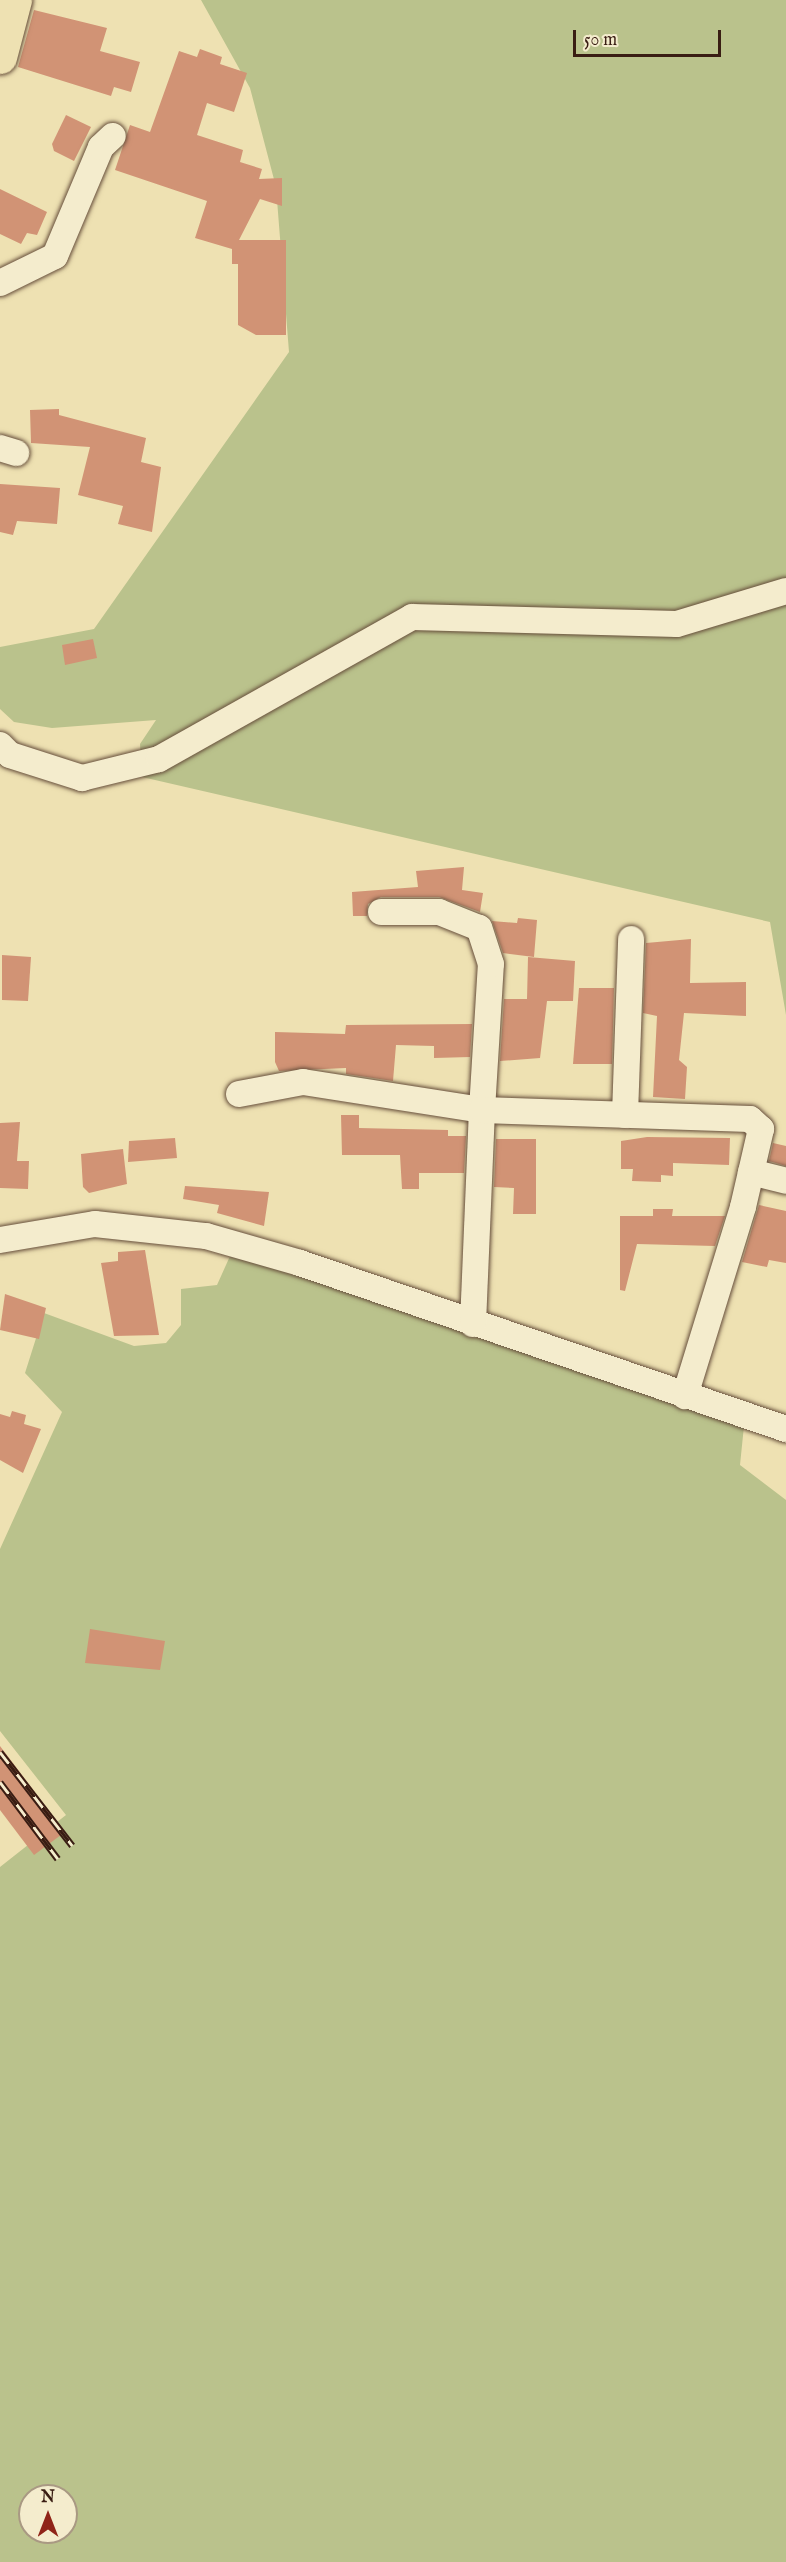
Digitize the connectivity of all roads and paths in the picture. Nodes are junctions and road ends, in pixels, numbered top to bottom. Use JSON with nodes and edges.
{"nodes":[{"id":1,"x":15,"y":0,"type":"edge"},
{"id":2,"x":0,"y":57,"type":"edge"},
{"id":3,"x":113,"y":136,"type":"dead end"},
{"id":4,"x":0,"y":283,"type":"edge"},
{"id":5,"x":786,"y":591,"type":"edge"},
{"id":6,"x":0,"y":745,"type":"edge"},
{"id":7,"x":381,"y":912,"type":"dead end"},
{"id":8,"x":632,"y":939,"type":"dead end"},
{"id":9,"x":239,"y":1094,"type":"dead end"},
{"id":10,"x":482,"y":1110,"type":"junction"},
{"id":11,"x":625,"y":1115,"type":"junction"},
{"id":12,"x":751,"y":1172,"type":"junction"},
{"id":13,"x":786,"y":1181,"type":"edge"},
{"id":14,"x":0,"y":1240,"type":"edge"},
{"id":15,"x":473,"y":1324,"type":"junction"},
{"id":16,"x":685,"y":1396,"type":"junction"},
{"id":17,"x":786,"y":1429,"type":"edge"}],
"edges":[{"from":1,"to":2,"type":"main road"},
{"from":3,"to":4,"type":"street"},
{"from":5,"to":6,"type":"street"},
{"from":7,"to":10,"type":"street"},
{"from":8,"to":11,"type":"street"},
{"from":9,"to":10,"type":"street"},
{"from":10,"to":11,"type":"street"},
{"from":10,"to":15,"type":"street"},
{"from":11,"to":12,"type":"street"},
{"from":12,"to":13,"type":"street"},
{"from":12,"to":16,"type":"street"},
{"from":14,"to":15,"type":"street"},
{"from":15,"to":16,"type":"street"},
{"from":16,"to":17,"type":"street"}]}
